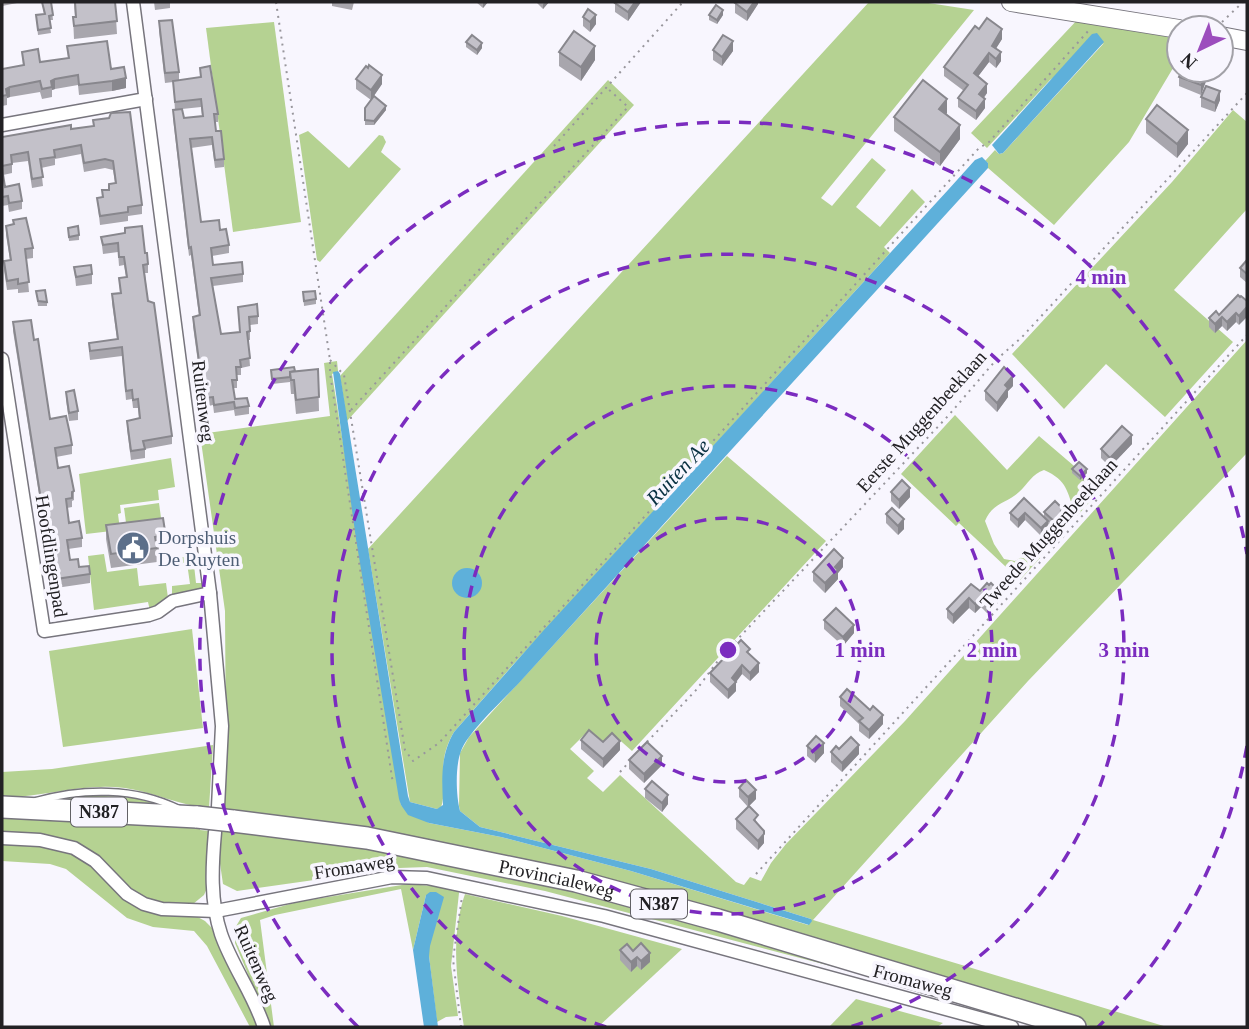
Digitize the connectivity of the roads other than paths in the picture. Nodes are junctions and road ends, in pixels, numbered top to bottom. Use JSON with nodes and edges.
{"nodes":[{"id":1,"x":133,"y":2,"type":"edge"},
{"id":2,"x":1011,"y":2,"type":"edge"},
{"id":3,"x":1165,"y":26,"type":"edge"},
{"id":4,"x":146,"y":99,"type":"junction"},
{"id":5,"x":2,"y":125,"type":"edge"},
{"id":6,"x":2,"y":359,"type":"edge"},
{"id":7,"x":210,"y":593,"type":"junction"},
{"id":8,"x":7,"y":807,"type":"edge"},
{"id":9,"x":222,"y":820,"type":"junction"},
{"id":10,"x":2,"y":838,"type":"edge"},
{"id":11,"x":216,"y":911,"type":"junction"},
{"id":12,"x":264,"y":1027,"type":"edge"},
{"id":13,"x":1012,"y":1027,"type":"edge"},
{"id":14,"x":1075,"y":1027,"type":"edge"}],
"edges":[{"from":1,"to":4,"type":"street","name":"Ruitenweg"},
{"from":2,"to":3,"type":"main road"},
{"from":4,"to":5,"type":"street"},
{"from":4,"to":7,"type":"street","name":"Ruitenweg"},
{"from":6,"to":7,"type":"street","name":"Hoofdlingenpad"},
{"from":7,"to":9,"type":"street","name":"Ruitenweg"},
{"from":8,"to":9,"type":"highway","number":"N387","bridge":true},
{"from":9,"to":11,"type":"street","name":"Ruitenweg"},
{"from":9,"to":14,"type":"highway","name":"Provincialeweg","number":"N387"},
{"from":10,"to":11,"type":"street","name":"Fromaweg"},
{"from":11,"to":12,"type":"street","name":"Ruitenweg"},
{"from":11,"to":13,"type":"street","name":"Fromaweg"}]}
